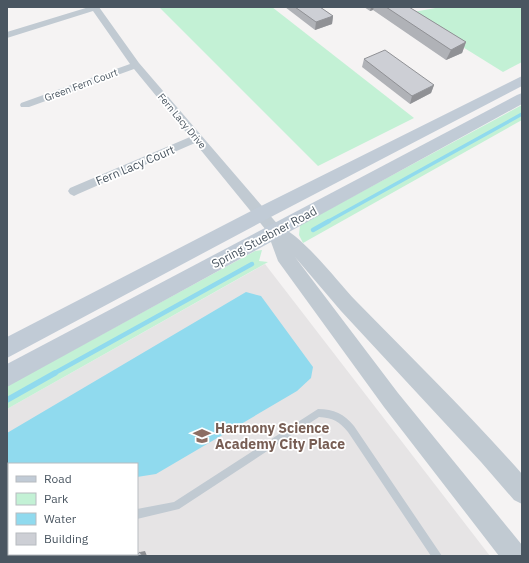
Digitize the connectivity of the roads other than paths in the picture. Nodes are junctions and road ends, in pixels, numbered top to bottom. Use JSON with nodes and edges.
{"nodes":[{"id":1,"x":95,"y":8,"type":"edge"},
{"id":2,"x":7,"y":35,"type":"edge"},
{"id":3,"x":136,"y":66,"type":"junction"},
{"id":4,"x":522,"y":80,"type":"edge"},
{"id":5,"x":522,"y":98,"type":"edge"},
{"id":6,"x":476,"y":104,"type":"junction"},
{"id":7,"x":25,"y":105,"type":"dead end"},
{"id":8,"x":492,"y":115,"type":"junction"},
{"id":9,"x":197,"y":138,"type":"junction"},
{"id":10,"x":74,"y":191,"type":"dead end"},
{"id":11,"x":261,"y":214,"type":"junction"},
{"id":12,"x":275,"y":231,"type":"junction"},
{"id":13,"x":47,"y":328,"type":"junction"},
{"id":14,"x":7,"y":348,"type":"edge"},
{"id":15,"x":56,"y":349,"type":"junction"},
{"id":16,"x":7,"y":376,"type":"edge"},
{"id":17,"x":522,"y":492,"type":"edge"},
{"id":18,"x":138,"y":514,"type":"edge"},
{"id":19,"x":522,"y":548,"type":"edge"},
{"id":20,"x":437,"y":556,"type":"edge"},
{"id":21,"x":515,"y":556,"type":"edge"}],
"edges":[{"from":1,"to":2,"type":"street"},
{"from":1,"to":3,"type":"street","name":"Fern Lacy Drive"},
{"from":3,"to":7,"type":"street","name":"Green Fern Court"},
{"from":3,"to":9,"type":"street","name":"Fern Lacy Drive"},
{"from":4,"to":6,"type":"main road","name":"Spring Stuebner Road"},
{"from":5,"to":8,"type":"main road","name":"Spring Stuebner Road"},
{"from":6,"to":8,"type":"main road"},
{"from":6,"to":11,"type":"main road","name":"Spring Stuebner Road"},
{"from":8,"to":12,"type":"main road","name":"Spring Stuebner Road"},
{"from":9,"to":10,"type":"street","name":"Fern Lacy Court"},
{"from":9,"to":11,"type":"street","name":"Fern Lacy Drive"},
{"from":11,"to":12,"type":"street","name":"Fern Lacy Drive"},
{"from":11,"to":13,"type":"main road","name":"Spring Stuebner Road"},
{"from":12,"to":15,"type":"main road","name":"Spring Stuebner Road"},
{"from":12,"to":17,"type":"street"},
{"from":12,"to":21,"type":"street"},
{"from":13,"to":14,"type":"main road","name":"Spring Stuebner Road"},
{"from":13,"to":15,"type":"main road"},
{"from":15,"to":16,"type":"main road","name":"Spring Stuebner Road"},
{"from":18,"to":20,"type":"lane"},
{"from":19,"to":21,"type":"street"}]}
